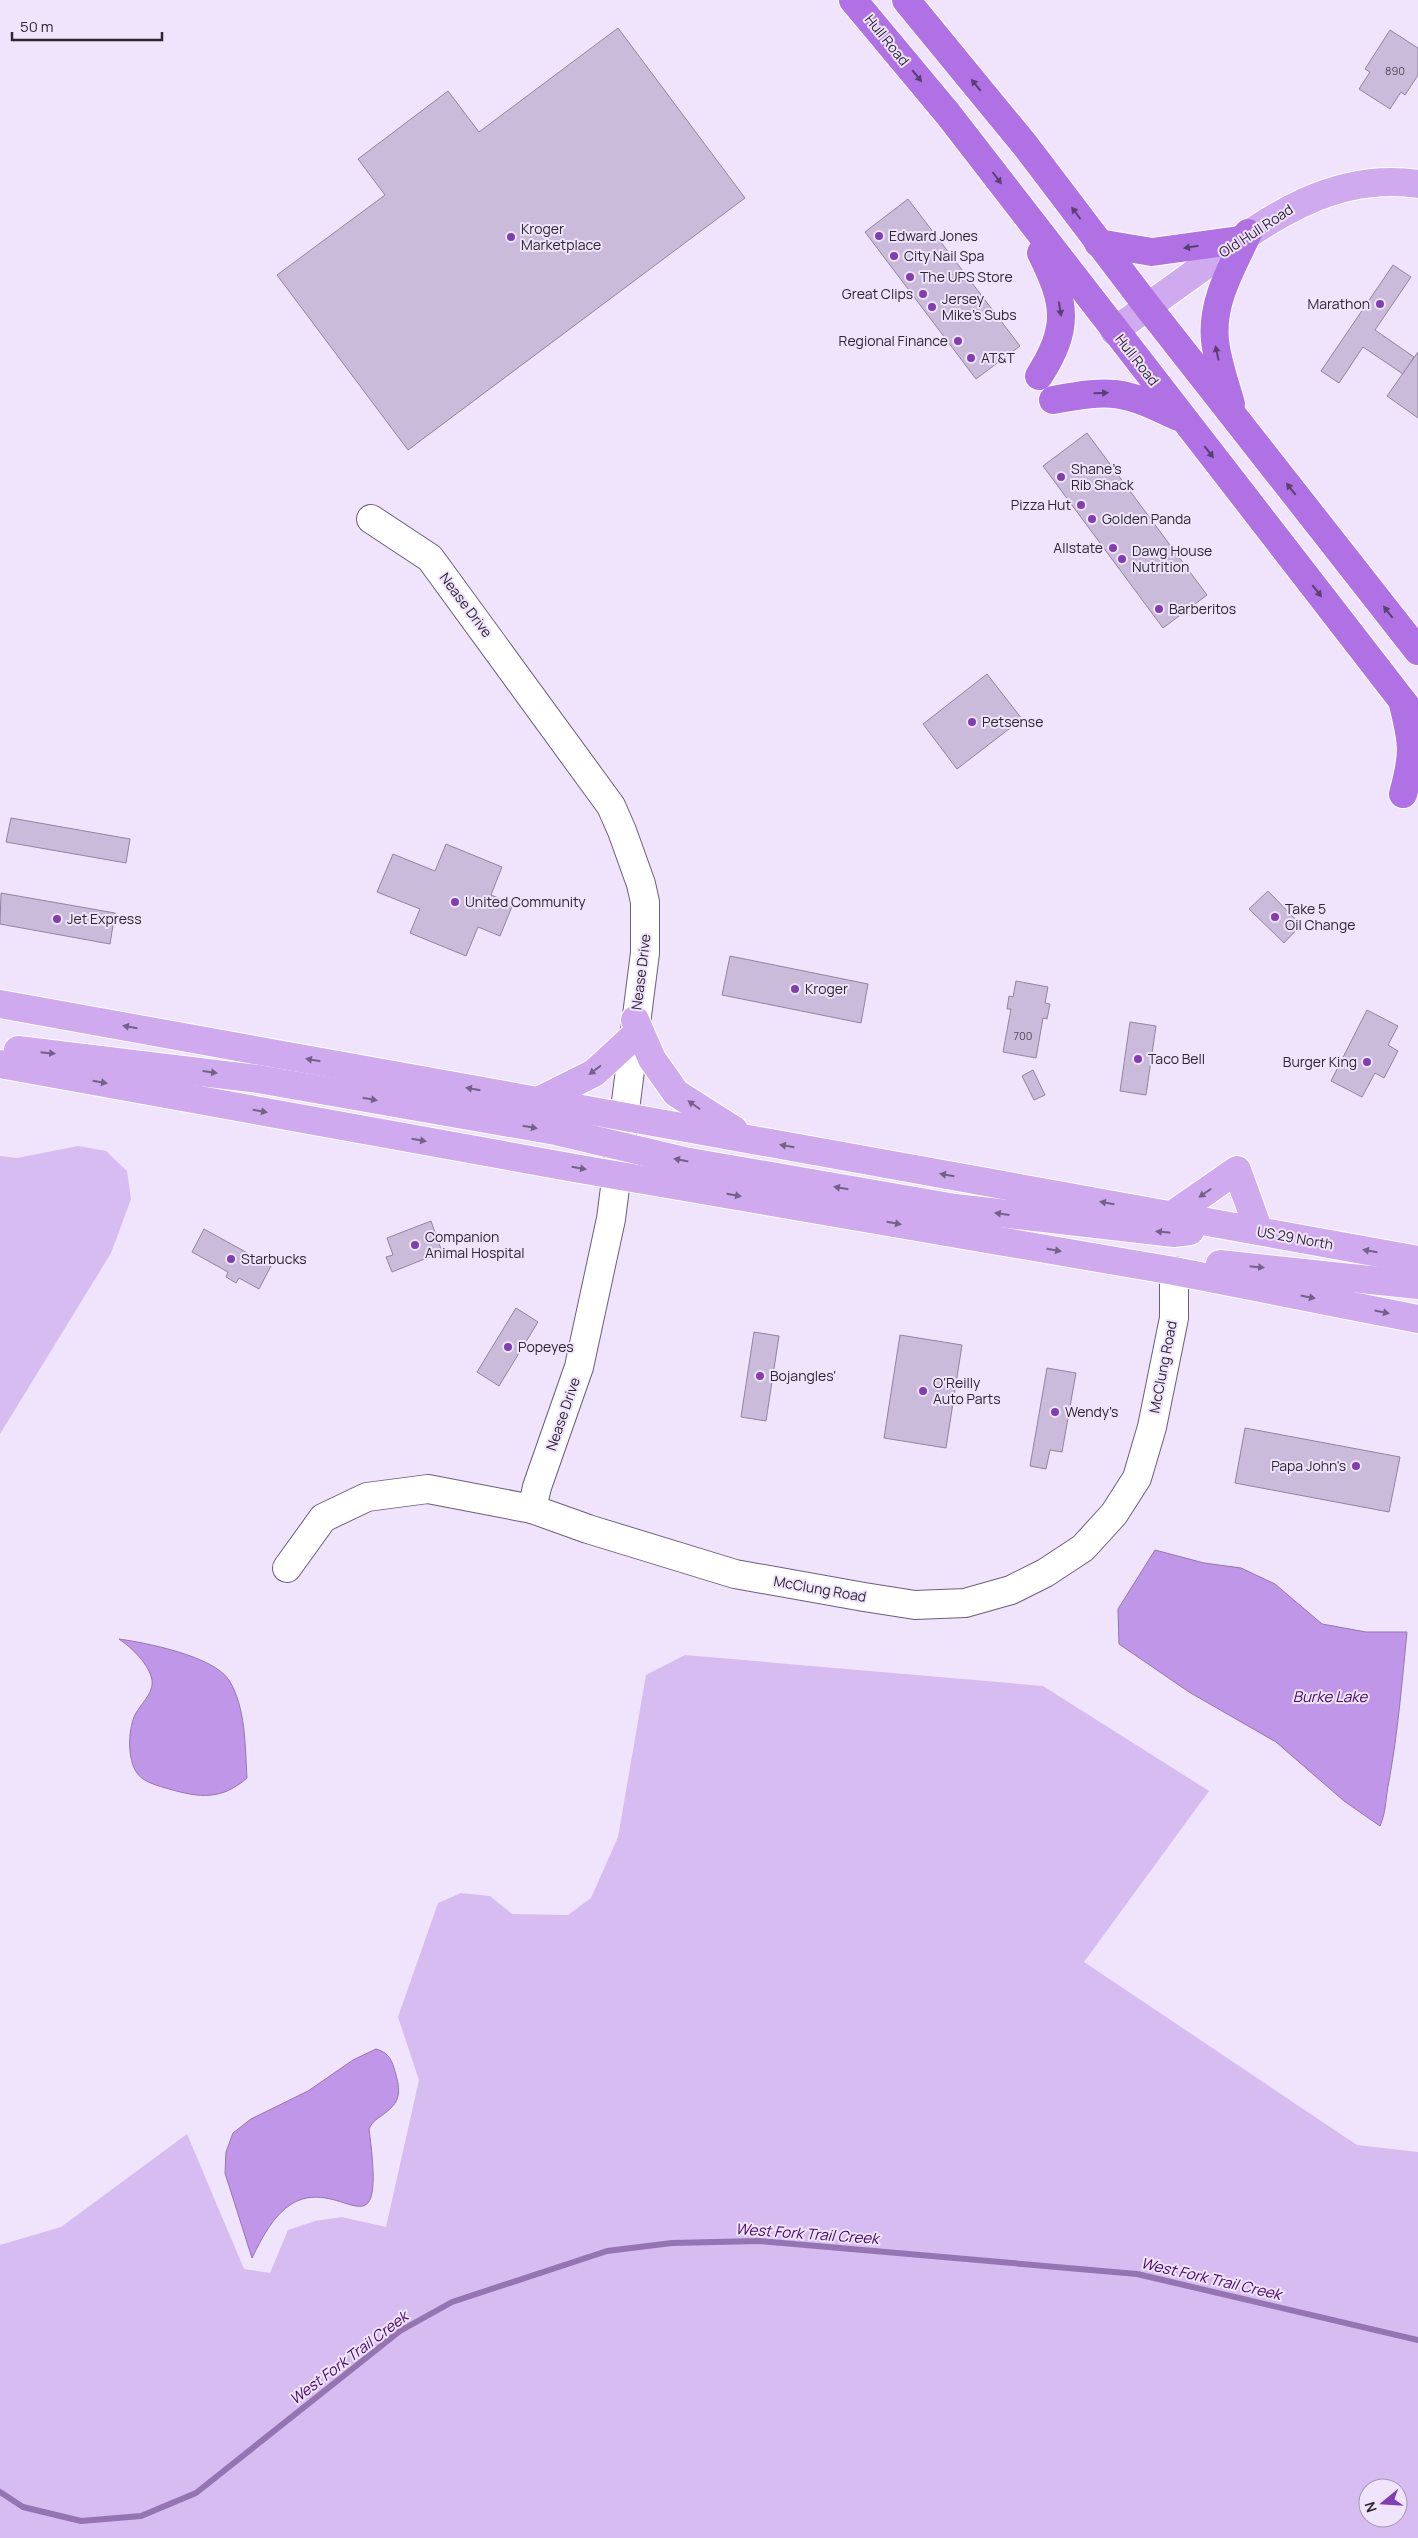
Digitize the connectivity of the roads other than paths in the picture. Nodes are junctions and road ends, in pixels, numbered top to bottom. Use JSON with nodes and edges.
{"nodes":[{"id":1,"x":853,"y":0,"type":"edge"},
{"id":2,"x":906,"y":0,"type":"edge"},
{"id":3,"x":1418,"y":184,"type":"edge"},
{"id":4,"x":1014,"y":200,"type":"junction"},
{"id":5,"x":1244,"y":236,"type":"junction"},
{"id":6,"x":1098,"y":243,"type":"junction"},
{"id":7,"x":1148,"y":307,"type":"junction"},
{"id":8,"x":1114,"y":331,"type":"junction"},
{"id":9,"x":1039,"y":376,"type":"dead end"},
{"id":10,"x":1053,"y":400,"type":"dead end"},
{"id":11,"x":1235,"y":417,"type":"junction"},
{"id":12,"x":1184,"y":420,"type":"junction"},
{"id":13,"x":371,"y":519,"type":"dead end"},
{"id":14,"x":1418,"y":651,"type":"edge"},
{"id":15,"x":1402,"y":700,"type":"junction"},
{"id":16,"x":1418,"y":721,"type":"edge"},
{"id":17,"x":1418,"y":788,"type":"edge"},
{"id":18,"x":0,"y":1004,"type":"edge"},
{"id":19,"x":634,"y":1029,"type":"junction"},
{"id":20,"x":0,"y":1048,"type":"edge"},
{"id":21,"x":0,"y":1064,"type":"edge"},
{"id":22,"x":538,"y":1100,"type":"junction"},
{"id":23,"x":623,"y":1117,"type":"junction"},
{"id":24,"x":750,"y":1139,"type":"junction"},
{"id":25,"x":620,"y":1147,"type":"junction"},
{"id":26,"x":617,"y":1175,"type":"junction"},
{"id":27,"x":1172,"y":1215,"type":"junction"},
{"id":28,"x":1229,"y":1225,"type":"junction"},
{"id":29,"x":1259,"y":1231,"type":"junction"},
{"id":30,"x":1418,"y":1260,"type":"edge"},
{"id":31,"x":1174,"y":1271,"type":"junction"},
{"id":32,"x":1418,"y":1285,"type":"edge"},
{"id":33,"x":1416,"y":1319,"type":"edge"},
{"id":34,"x":532,"y":1510,"type":"junction"},
{"id":35,"x":287,"y":1568,"type":"dead end"}],
"edges":[{"from":1,"to":4,"type":"highway","name":"Hull Road","one_way":true},
{"from":6,"to":2,"type":"highway","one_way":true},
{"from":3,"to":5,"type":"main road","name":"Old Hull Road"},
{"from":4,"to":8,"type":"highway","name":"Hull Road"},
{"from":4,"to":9,"type":"highway","one_way":true},
{"from":5,"to":6,"type":"highway","one_way":true},
{"from":5,"to":7,"type":"main road","name":"Old Hull Road"},
{"from":11,"to":5,"type":"highway","one_way":true},
{"from":6,"to":7,"type":"highway"},
{"from":7,"to":8,"type":"main road","name":"Old Hull Road"},
{"from":7,"to":11,"type":"highway"},
{"from":8,"to":12,"type":"highway","name":"Hull Road"},
{"from":10,"to":12,"type":"highway","one_way":true},
{"from":14,"to":11,"type":"highway","one_way":true},
{"from":12,"to":15,"type":"highway","name":"Hull Road","one_way":true},
{"from":13,"to":19,"type":"street","name":"Nease Drive"},
{"from":15,"to":16,"type":"highway","name":"Hull Road"},
{"from":15,"to":17,"type":"highway"},
{"from":22,"to":18,"type":"main road","name":"US 29 North","one_way":true},
{"from":19,"to":22,"type":"main road","one_way":true},
{"from":19,"to":23,"type":"street","name":"Nease Drive"},
{"from":24,"to":19,"type":"main road","one_way":true},
{"from":20,"to":25,"type":"main road","one_way":true},
{"from":21,"to":26,"type":"main road","one_way":true},
{"from":22,"to":23,"type":"main road","name":"US 29 North"},
{"from":23,"to":24,"type":"main road","name":"US 29 North"},
{"from":23,"to":25,"type":"street","name":"Nease Drive"},
{"from":27,"to":24,"type":"main road","name":"US 29 North","one_way":true},
{"from":25,"to":26,"type":"street","name":"Nease Drive"},
{"from":28,"to":25,"type":"main road","one_way":true},
{"from":26,"to":31,"type":"main road","one_way":true},
{"from":26,"to":34,"type":"street","name":"Nease Drive"},
{"from":27,"to":28,"type":"main road","name":"US 29 North"},
{"from":29,"to":27,"type":"main road","one_way":true},
{"from":28,"to":29,"type":"main road","name":"US 29 North"},
{"from":30,"to":29,"type":"main road","name":"US 29 North","one_way":true},
{"from":31,"to":32,"type":"main road","one_way":true},
{"from":31,"to":33,"type":"main road","one_way":true},
{"from":31,"to":34,"type":"street","name":"McClung Road"},
{"from":34,"to":35,"type":"street","name":"McClung Road"}]}
